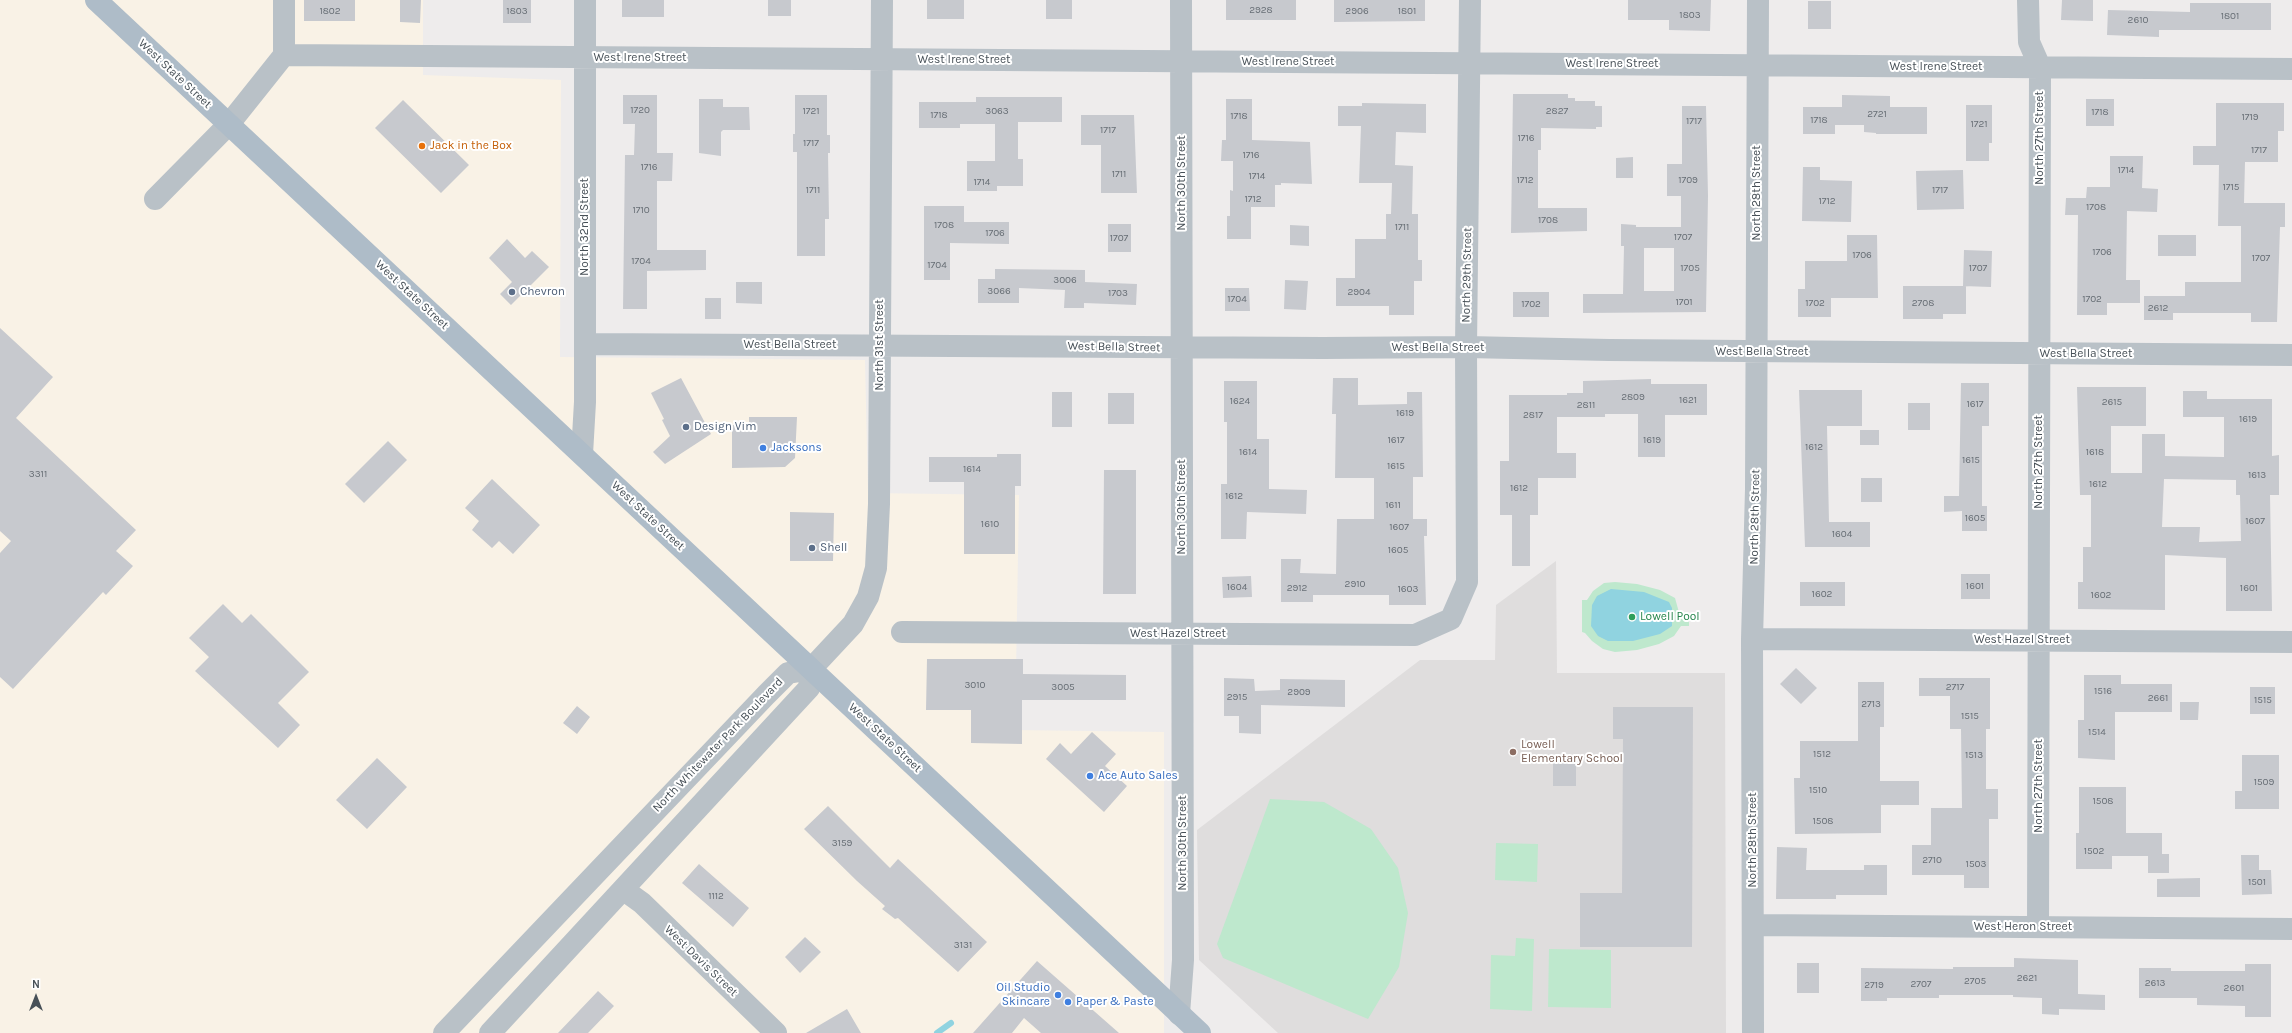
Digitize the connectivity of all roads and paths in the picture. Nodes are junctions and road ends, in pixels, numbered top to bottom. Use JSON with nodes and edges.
{"nodes":[{"id":1,"x":96,"y":0,"type":"edge"},
{"id":2,"x":284,"y":0,"type":"edge"},
{"id":3,"x":585,"y":0,"type":"edge"},
{"id":4,"x":882,"y":0,"type":"edge"},
{"id":5,"x":1181,"y":0,"type":"edge"},
{"id":6,"x":1470,"y":0,"type":"edge"},
{"id":7,"x":1758,"y":0,"type":"edge"},
{"id":8,"x":2028,"y":0,"type":"edge"},
{"id":9,"x":284,"y":55,"type":"junction"},
{"id":10,"x":585,"y":57,"type":"junction"},
{"id":11,"x":881,"y":59,"type":"junction"},
{"id":12,"x":1182,"y":62,"type":"junction"},
{"id":13,"x":1468,"y":63,"type":"junction"},
{"id":14,"x":1757,"y":66,"type":"junction"},
{"id":15,"x":2040,"y":68,"type":"junction"},
{"id":16,"x":2292,"y":69,"type":"edge"},
{"id":17,"x":229,"y":124,"type":"junction"},
{"id":18,"x":155,"y":199,"type":"dead end"},
{"id":19,"x":585,"y":344,"type":"junction"},
{"id":20,"x":880,"y":346,"type":"junction"},
{"id":21,"x":1466,"y":347,"type":"junction"},
{"id":22,"x":1182,"y":348,"type":"junction"},
{"id":23,"x":1756,"y":352,"type":"junction"},
{"id":24,"x":2039,"y":354,"type":"junction"},
{"id":25,"x":2292,"y":355,"type":"edge"},
{"id":26,"x":582,"y":454,"type":"junction"},
{"id":27,"x":1451,"y":619,"type":"joint"},
{"id":28,"x":902,"y":632,"type":"dead end"},
{"id":29,"x":1182,"y":634,"type":"junction"},
{"id":30,"x":1752,"y":639,"type":"junction"},
{"id":31,"x":2039,"y":640,"type":"junction"},
{"id":32,"x":2292,"y":642,"type":"edge"},
{"id":33,"x":812,"y":669,"type":"junction"},
{"id":34,"x":624,"y":890,"type":"junction"},
{"id":35,"x":1753,"y":925,"type":"junction"},
{"id":36,"x":2038,"y":927,"type":"junction"},
{"id":37,"x":2292,"y":929,"type":"edge"},
{"id":38,"x":1179,"y":1014,"type":"junction"},
{"id":39,"x":444,"y":1033,"type":"edge"},
{"id":40,"x":490,"y":1033,"type":"edge"},
{"id":41,"x":776,"y":1033,"type":"edge"},
{"id":42,"x":1200,"y":1033,"type":"edge"},
{"id":43,"x":1753,"y":1033,"type":"edge"}],
"edges":[{"from":1,"to":17,"type":"main road","name":"West State Street"},
{"from":2,"to":9,"type":"street"},
{"from":3,"to":10,"type":"street","name":"North 32nd Street"},
{"from":4,"to":11,"type":"street","name":"North 31st Street"},
{"from":5,"to":12,"type":"street","name":"North 30th Street"},
{"from":6,"to":13,"type":"street","name":"North 29th Street"},
{"from":7,"to":14,"type":"street","name":"North 28th Street"},
{"from":8,"to":15,"type":"street","name":"North 27th Street"},
{"from":9,"to":10,"type":"street","name":"West Irene Street"},
{"from":9,"to":17,"type":"street"},
{"from":10,"to":11,"type":"street","name":"West Irene Street"},
{"from":10,"to":19,"type":"street","name":"North 32nd Street"},
{"from":11,"to":12,"type":"street","name":"West Irene Street"},
{"from":11,"to":20,"type":"street","name":"North 31st Street"},
{"from":12,"to":13,"type":"street","name":"West Irene Street"},
{"from":12,"to":22,"type":"street","name":"North 30th Street"},
{"from":13,"to":14,"type":"street","name":"West Irene Street"},
{"from":13,"to":21,"type":"street","name":"North 29th Street"},
{"from":14,"to":15,"type":"street","name":"West Irene Street"},
{"from":14,"to":23,"type":"street","name":"North 28th Street"},
{"from":15,"to":16,"type":"street","name":"West Irene Street"},
{"from":15,"to":24,"type":"street","name":"North 27th Street"},
{"from":17,"to":18,"type":"street"},
{"from":17,"to":26,"type":"main road","name":"West State Street"},
{"from":19,"to":20,"type":"street","name":"West Bella Street"},
{"from":19,"to":26,"type":"street","name":"North 32nd Street"},
{"from":20,"to":22,"type":"street","name":"West Bella Street"},
{"from":20,"to":33,"type":"street","name":"North 31st Street"},
{"from":21,"to":22,"type":"street","name":"West Bella Street"},
{"from":21,"to":23,"type":"street","name":"West Bella Street"},
{"from":21,"to":27,"type":"street","name":"North 29th Street"},
{"from":22,"to":29,"type":"street","name":"North 30th Street"},
{"from":23,"to":24,"type":"street","name":"West Bella Street"},
{"from":23,"to":30,"type":"street","name":"North 28th Street"},
{"from":24,"to":25,"type":"street","name":"West Bella Street"},
{"from":24,"to":31,"type":"street","name":"North 27th Street"},
{"from":26,"to":33,"type":"main road","name":"West State Street"},
{"from":27,"to":29,"type":"street","name":"West Hazel Street"},
{"from":28,"to":29,"type":"street","name":"West Hazel Street"},
{"from":29,"to":38,"type":"street","name":"North 30th Street"},
{"from":30,"to":31,"type":"street","name":"West Hazel Street"},
{"from":30,"to":35,"type":"street","name":"North 28th Street"},
{"from":31,"to":32,"type":"street","name":"West Hazel Street"},
{"from":31,"to":36,"type":"street","name":"North 27th Street"},
{"from":33,"to":34,"type":"street","name":"North Whitewater Park Boulevard"},
{"from":33,"to":38,"type":"main road","name":"West State Street"},
{"from":33,"to":39,"type":"street","name":"North Whitewater Park Boulevard"},
{"from":34,"to":40,"type":"street","name":"North Whitewater Park Boulevard"},
{"from":34,"to":41,"type":"street","name":"West Davis Street"},
{"from":35,"to":36,"type":"street","name":"West Heron Street"},
{"from":35,"to":43,"type":"street","name":"North 28th Street"},
{"from":36,"to":37,"type":"street","name":"West Heron Street"},
{"from":38,"to":42,"type":"main road","name":"West State Street"}]}
